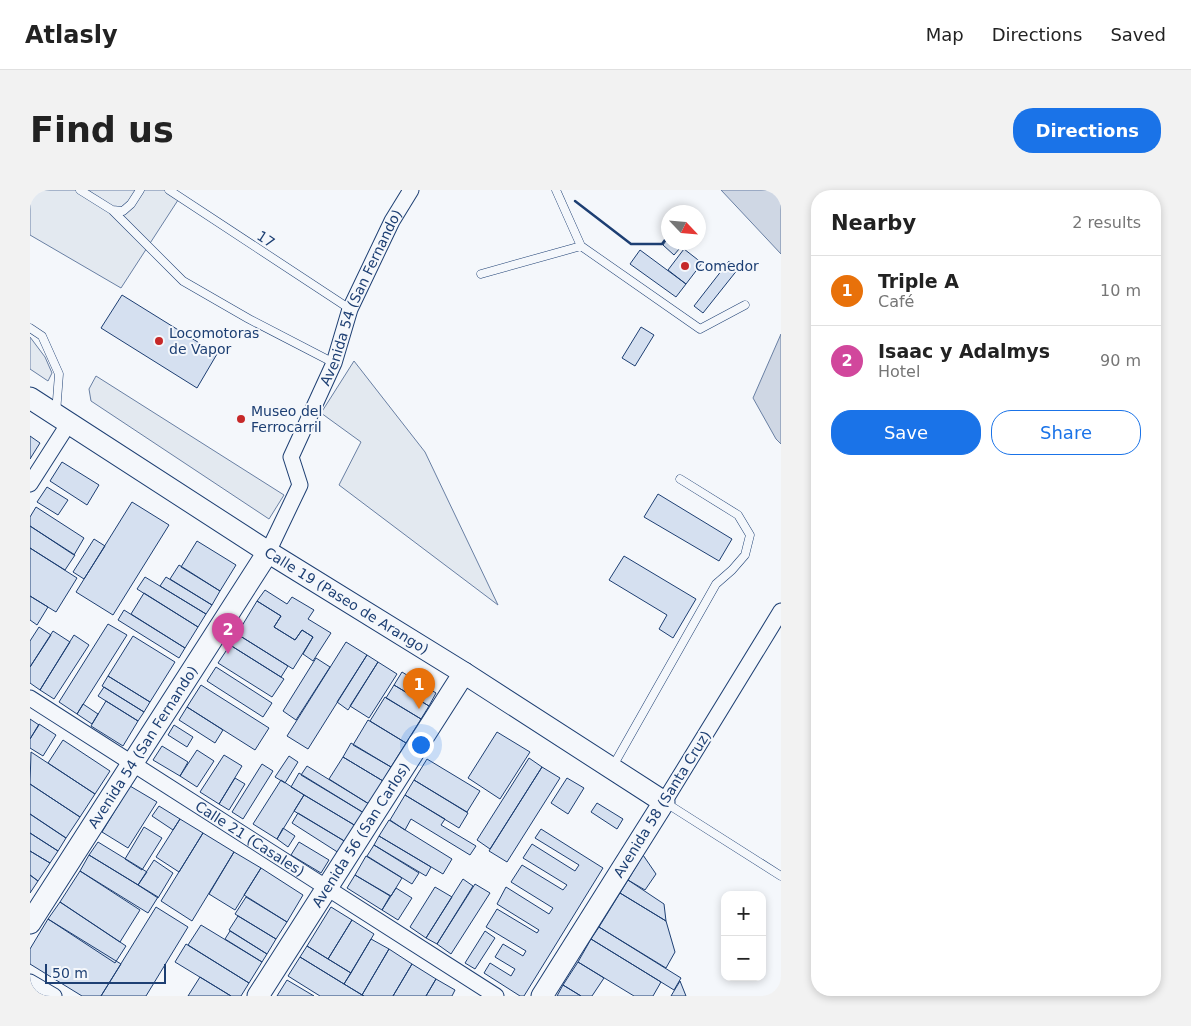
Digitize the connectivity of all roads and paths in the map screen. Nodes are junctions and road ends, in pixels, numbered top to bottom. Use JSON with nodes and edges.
{"nodes":[{"id":1,"x":80,"y":190,"type":"edge"},
{"id":2,"x":140,"y":190,"type":"edge"},
{"id":3,"x":169,"y":190,"type":"edge"},
{"id":4,"x":411,"y":190,"type":"edge"},
{"id":5,"x":556,"y":190,"type":"edge"},
{"id":6,"x":112,"y":210,"type":"junction"},
{"id":7,"x":581,"y":246,"type":"junction"},
{"id":8,"x":482,"y":274,"type":"dead end"},
{"id":9,"x":745,"y":305,"type":"dead end"},
{"id":10,"x":350,"y":309,"type":"junction"},
{"id":11,"x":30,"y":328,"type":"edge"},
{"id":12,"x":334,"y":363,"type":"junction"},
{"id":13,"x":30,"y":398,"type":"edge"},
{"id":14,"x":62,"y":419,"type":"junction"},
{"id":15,"x":680,"y":479,"type":"dead end"},
{"id":16,"x":30,"y":484,"type":"edge"},
{"id":17,"x":268,"y":552,"type":"junction"},
{"id":18,"x":781,"y":610,"type":"edge"},
{"id":19,"x":464,"y":673,"type":"junction"},
{"id":20,"x":30,"y":698,"type":"edge"},
{"id":21,"x":132,"y":763,"type":"junction"},
{"id":22,"x":612,"y":768,"type":"junction"},
{"id":23,"x":664,"y":802,"type":"junction"},
{"id":24,"x":781,"y":876,"type":"edge"},
{"id":25,"x":326,"y":888,"type":"junction"},
{"id":26,"x":30,"y":923,"type":"edge"},
{"id":27,"x":30,"y":982,"type":"edge"},
{"id":28,"x":54,"y":996,"type":"edge"},
{"id":29,"x":258,"y":996,"type":"edge"},
{"id":30,"x":496,"y":996,"type":"edge"},
{"id":31,"x":542,"y":996,"type":"edge"}],
"edges":[{"from":1,"to":6,"type":"lane"},
{"from":2,"to":6,"type":"lane"},
{"from":3,"to":10,"type":"lane","name":"17"},
{"from":4,"to":10,"type":"street","name":"Avenida 54 (San Fernando)"},
{"from":5,"to":7,"type":"lane"},
{"from":6,"to":12,"type":"lane"},
{"from":7,"to":8,"type":"lane"},
{"from":7,"to":9,"type":"lane"},
{"from":10,"to":12,"type":"street","name":"Avenida 54 (San Fernando)"},
{"from":11,"to":14,"type":"lane"},
{"from":12,"to":17,"type":"street","name":"Avenida 54 (San Fernando)"},
{"from":13,"to":14,"type":"main road","name":"Calle 19 (Paseo de Arango)"},
{"from":14,"to":16,"type":"street"},
{"from":14,"to":17,"type":"main road","name":"Calle 19 (Paseo de Arango)"},
{"from":15,"to":22,"type":"lane"},
{"from":17,"to":19,"type":"main road","name":"Calle 19 (Paseo de Arango)"},
{"from":17,"to":21,"type":"main road","name":"Avenida 54 (San Fernando)"},
{"from":18,"to":23,"type":"street","name":"Avenida 58 (Santa Cruz)"},
{"from":19,"to":22,"type":"main road","name":"Calle 19 (Paseo de Arango)"},
{"from":19,"to":25,"type":"main road","name":"Avenida 56 (San Carlos)"},
{"from":20,"to":21,"type":"street","name":"Calle 21 (Casales)"},
{"from":21,"to":25,"type":"street","name":"Calle 21 (Casales)"},
{"from":21,"to":26,"type":"main road","name":"Avenida 54 (San Fernando)"},
{"from":22,"to":23,"type":"main road","name":"Calle 19 (Paseo de Arango)"},
{"from":23,"to":24,"type":"lane"},
{"from":23,"to":31,"type":"main road","name":"Avenida 58 (Santa Cruz)"},
{"from":25,"to":29,"type":"main road","name":"Avenida 56 (San Carlos)"},
{"from":25,"to":30,"type":"street","name":"Calle 21 (Casales)"},
{"from":27,"to":28,"type":"street"}]}
